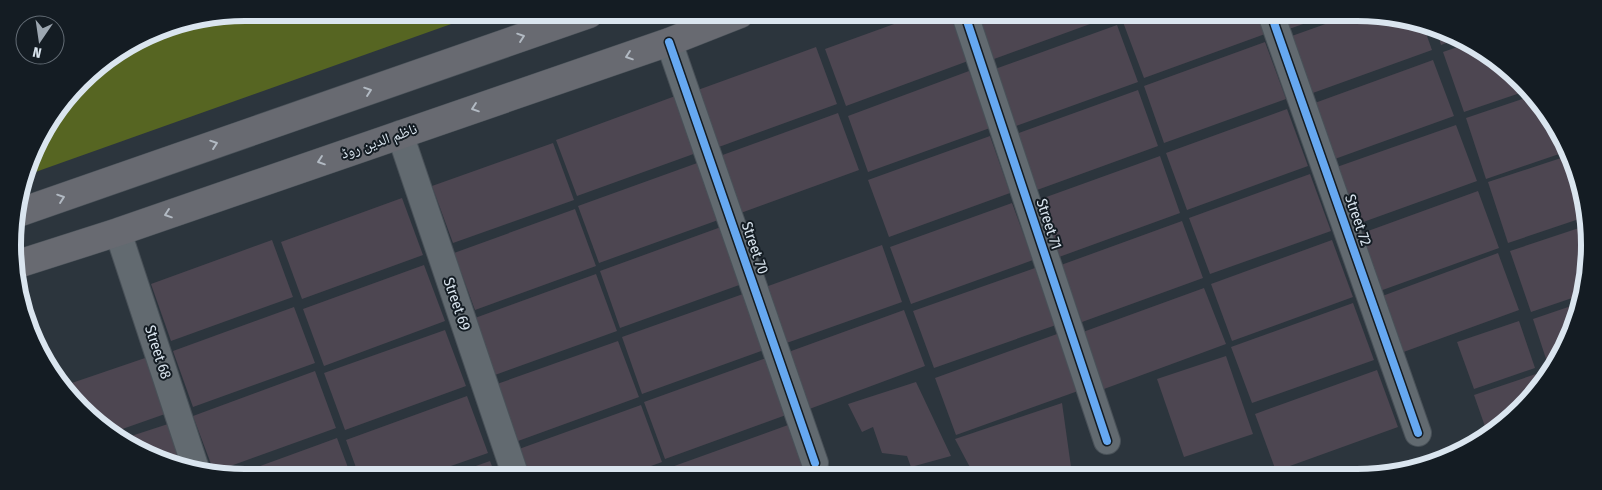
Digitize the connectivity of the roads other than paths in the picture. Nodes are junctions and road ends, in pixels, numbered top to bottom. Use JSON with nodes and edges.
{"nodes":[{"id":1,"x":569,"y":21,"type":"edge"},
{"id":2,"x":722,"y":21,"type":"edge"},
{"id":3,"x":967,"y":21,"type":"edge"},
{"id":4,"x":1274,"y":21,"type":"edge"},
{"id":5,"x":669,"y":42,"type":"junction"},
{"id":6,"x":400,"y":134,"type":"junction"},
{"id":7,"x":24,"y":211,"type":"edge"},
{"id":8,"x":118,"y":232,"type":"junction"},
{"id":9,"x":22,"y":263,"type":"edge"},
{"id":10,"x":1418,"y":433,"type":"dead end"},
{"id":11,"x":1107,"y":442,"type":"dead end"},
{"id":12,"x":194,"y":462,"type":"edge"},
{"id":13,"x":815,"y":463,"type":"dead end"},
{"id":14,"x":513,"y":469,"type":"edge"}],
"edges":[{"from":7,"to":1,"type":"main road","one_way":true},
{"from":2,"to":5,"type":"main road","name":"ناظم الدین روڈ"},
{"from":3,"to":11,"type":"street","name":"Street 71"},
{"from":4,"to":10,"type":"street","name":"Street 72"},
{"from":5,"to":6,"type":"main road","name":"ناظم الدین روڈ","one_way":true},
{"from":5,"to":13,"type":"street","name":"Street 70"},
{"from":6,"to":8,"type":"main road","name":"ناظم الدین روڈ","one_way":true},
{"from":6,"to":14,"type":"street","name":"Street 69"},
{"from":8,"to":9,"type":"main road","name":"ناظم الدین روڈ"},
{"from":8,"to":12,"type":"street","name":"Street 68"}]}
